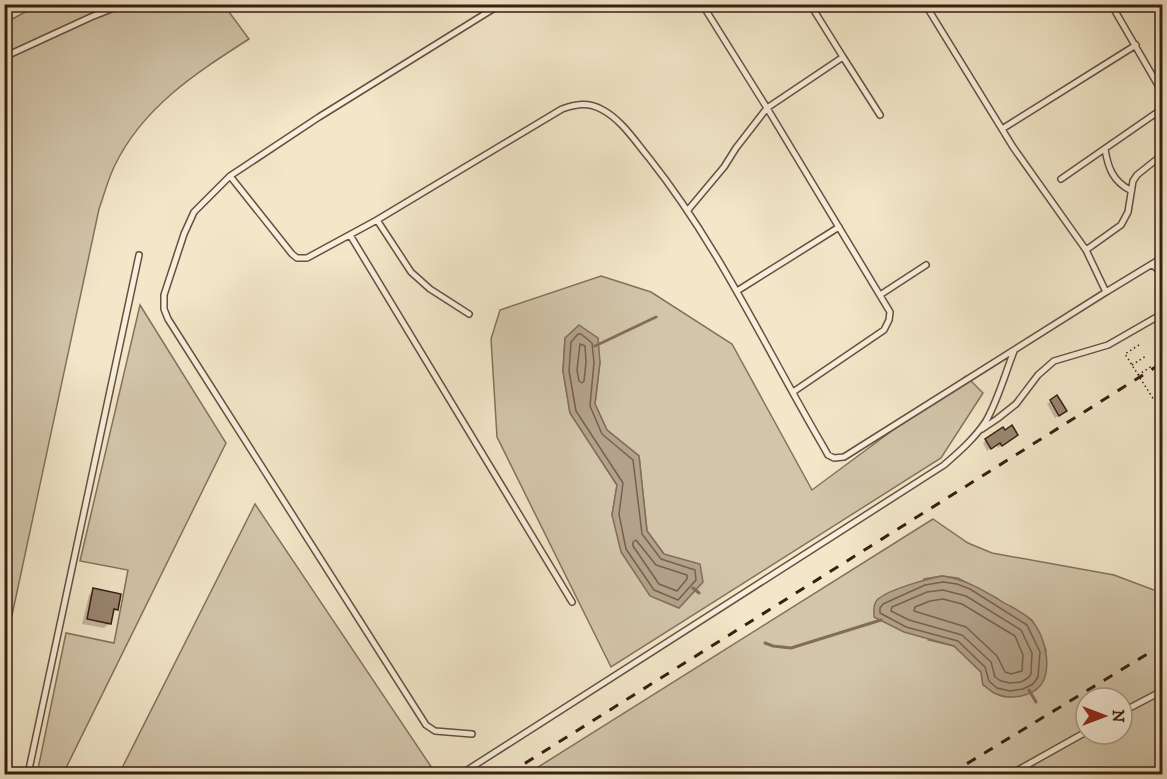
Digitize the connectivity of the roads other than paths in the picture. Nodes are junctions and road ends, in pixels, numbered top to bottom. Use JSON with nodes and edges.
{"nodes":[{"id":1,"x":124,"y":4,"type":"edge"},
{"id":2,"x":501,"y":4,"type":"edge"},
{"id":3,"x":702,"y":4,"type":"edge"},
{"id":4,"x":810,"y":4,"type":"edge"},
{"id":5,"x":925,"y":4,"type":"edge"},
{"id":6,"x":1111,"y":4,"type":"edge"},
{"id":7,"x":1136,"y":45,"type":"junction"},
{"id":8,"x":4,"y":57,"type":"edge"},
{"id":9,"x":843,"y":57,"type":"junction"},
{"id":10,"x":1162,"y":92,"type":"edge"},
{"id":11,"x":767,"y":108,"type":"junction"},
{"id":12,"x":1162,"y":109,"type":"edge"},
{"id":13,"x":880,"y":115,"type":"dead end"},
{"id":14,"x":1002,"y":129,"type":"junction"},
{"id":15,"x":1105,"y":149,"type":"junction"},
{"id":16,"x":1162,"y":155,"type":"edge"},
{"id":17,"x":230,"y":176,"type":"junction"},
{"id":18,"x":1061,"y":179,"type":"dead end"},
{"id":19,"x":1130,"y":190,"type":"junction"},
{"id":20,"x":688,"y":210,"type":"junction"},
{"id":21,"x":377,"y":220,"type":"junction"},
{"id":22,"x":839,"y":227,"type":"junction"},
{"id":23,"x":350,"y":235,"type":"junction"},
{"id":24,"x":1086,"y":250,"type":"junction"},
{"id":25,"x":139,"y":255,"type":"dead end"},
{"id":26,"x":1162,"y":258,"type":"edge"},
{"id":27,"x":1152,"y":264,"type":"junction"},
{"id":28,"x":926,"y":265,"type":"dead end"},
{"id":29,"x":1162,"y":274,"type":"edge"},
{"id":30,"x":737,"y":291,"type":"junction"},
{"id":31,"x":1106,"y":292,"type":"junction"},
{"id":32,"x":880,"y":295,"type":"junction"},
{"id":33,"x":469,"y":314,"type":"dead end"},
{"id":34,"x":1162,"y":314,"type":"edge"},
{"id":35,"x":1014,"y":350,"type":"junction"},
{"id":36,"x":793,"y":392,"type":"junction"},
{"id":37,"x":978,"y":432,"type":"junction"},
{"id":38,"x":572,"y":602,"type":"dead end"},
{"id":39,"x":1162,"y":690,"type":"edge"},
{"id":40,"x":1134,"y":705,"type":"edge"},
{"id":41,"x":472,"y":734,"type":"dead end"},
{"id":42,"x":1074,"y":739,"type":"edge"},
{"id":43,"x":28,"y":774,"type":"edge"},
{"id":44,"x":461,"y":774,"type":"edge"},
{"id":45,"x":1011,"y":774,"type":"edge"}],
"edges":[{"from":1,"to":8,"type":"lane"},
{"from":2,"to":17,"type":"lane"},
{"from":3,"to":11,"type":"lane"},
{"from":4,"to":9,"type":"lane"},
{"from":5,"to":14,"type":"lane"},
{"from":6,"to":7,"type":"lane"},
{"from":7,"to":10,"type":"lane"},
{"from":7,"to":14,"type":"lane"},
{"from":9,"to":11,"type":"lane"},
{"from":9,"to":13,"type":"lane"},
{"from":11,"to":20,"type":"lane"},
{"from":11,"to":22,"type":"lane"},
{"from":12,"to":15,"type":"lane"},
{"from":14,"to":24,"type":"lane"},
{"from":15,"to":18,"type":"lane"},
{"from":15,"to":19,"type":"lane"},
{"from":16,"to":19,"type":"lane"},
{"from":17,"to":23,"type":"lane"},
{"from":17,"to":41,"type":"lane"},
{"from":19,"to":24,"type":"lane"},
{"from":20,"to":21,"type":"lane"},
{"from":20,"to":30,"type":"lane"},
{"from":21,"to":23,"type":"lane"},
{"from":21,"to":33,"type":"lane"},
{"from":22,"to":30,"type":"lane"},
{"from":22,"to":32,"type":"lane"},
{"from":23,"to":38,"type":"lane"},
{"from":24,"to":31,"type":"lane"},
{"from":25,"to":43,"type":"lane"},
{"from":26,"to":27,"type":"lane"},
{"from":27,"to":29,"type":"lane"},
{"from":27,"to":31,"type":"lane"},
{"from":28,"to":32,"type":"lane"},
{"from":30,"to":36,"type":"lane"},
{"from":31,"to":35,"type":"lane"},
{"from":32,"to":36,"type":"lane"},
{"from":34,"to":37,"type":"lane"},
{"from":35,"to":36,"type":"lane"},
{"from":35,"to":37,"type":"lane"},
{"from":37,"to":44,"type":"lane"},
{"from":39,"to":40,"type":"lane"},
{"from":42,"to":45,"type":"lane"}]}
